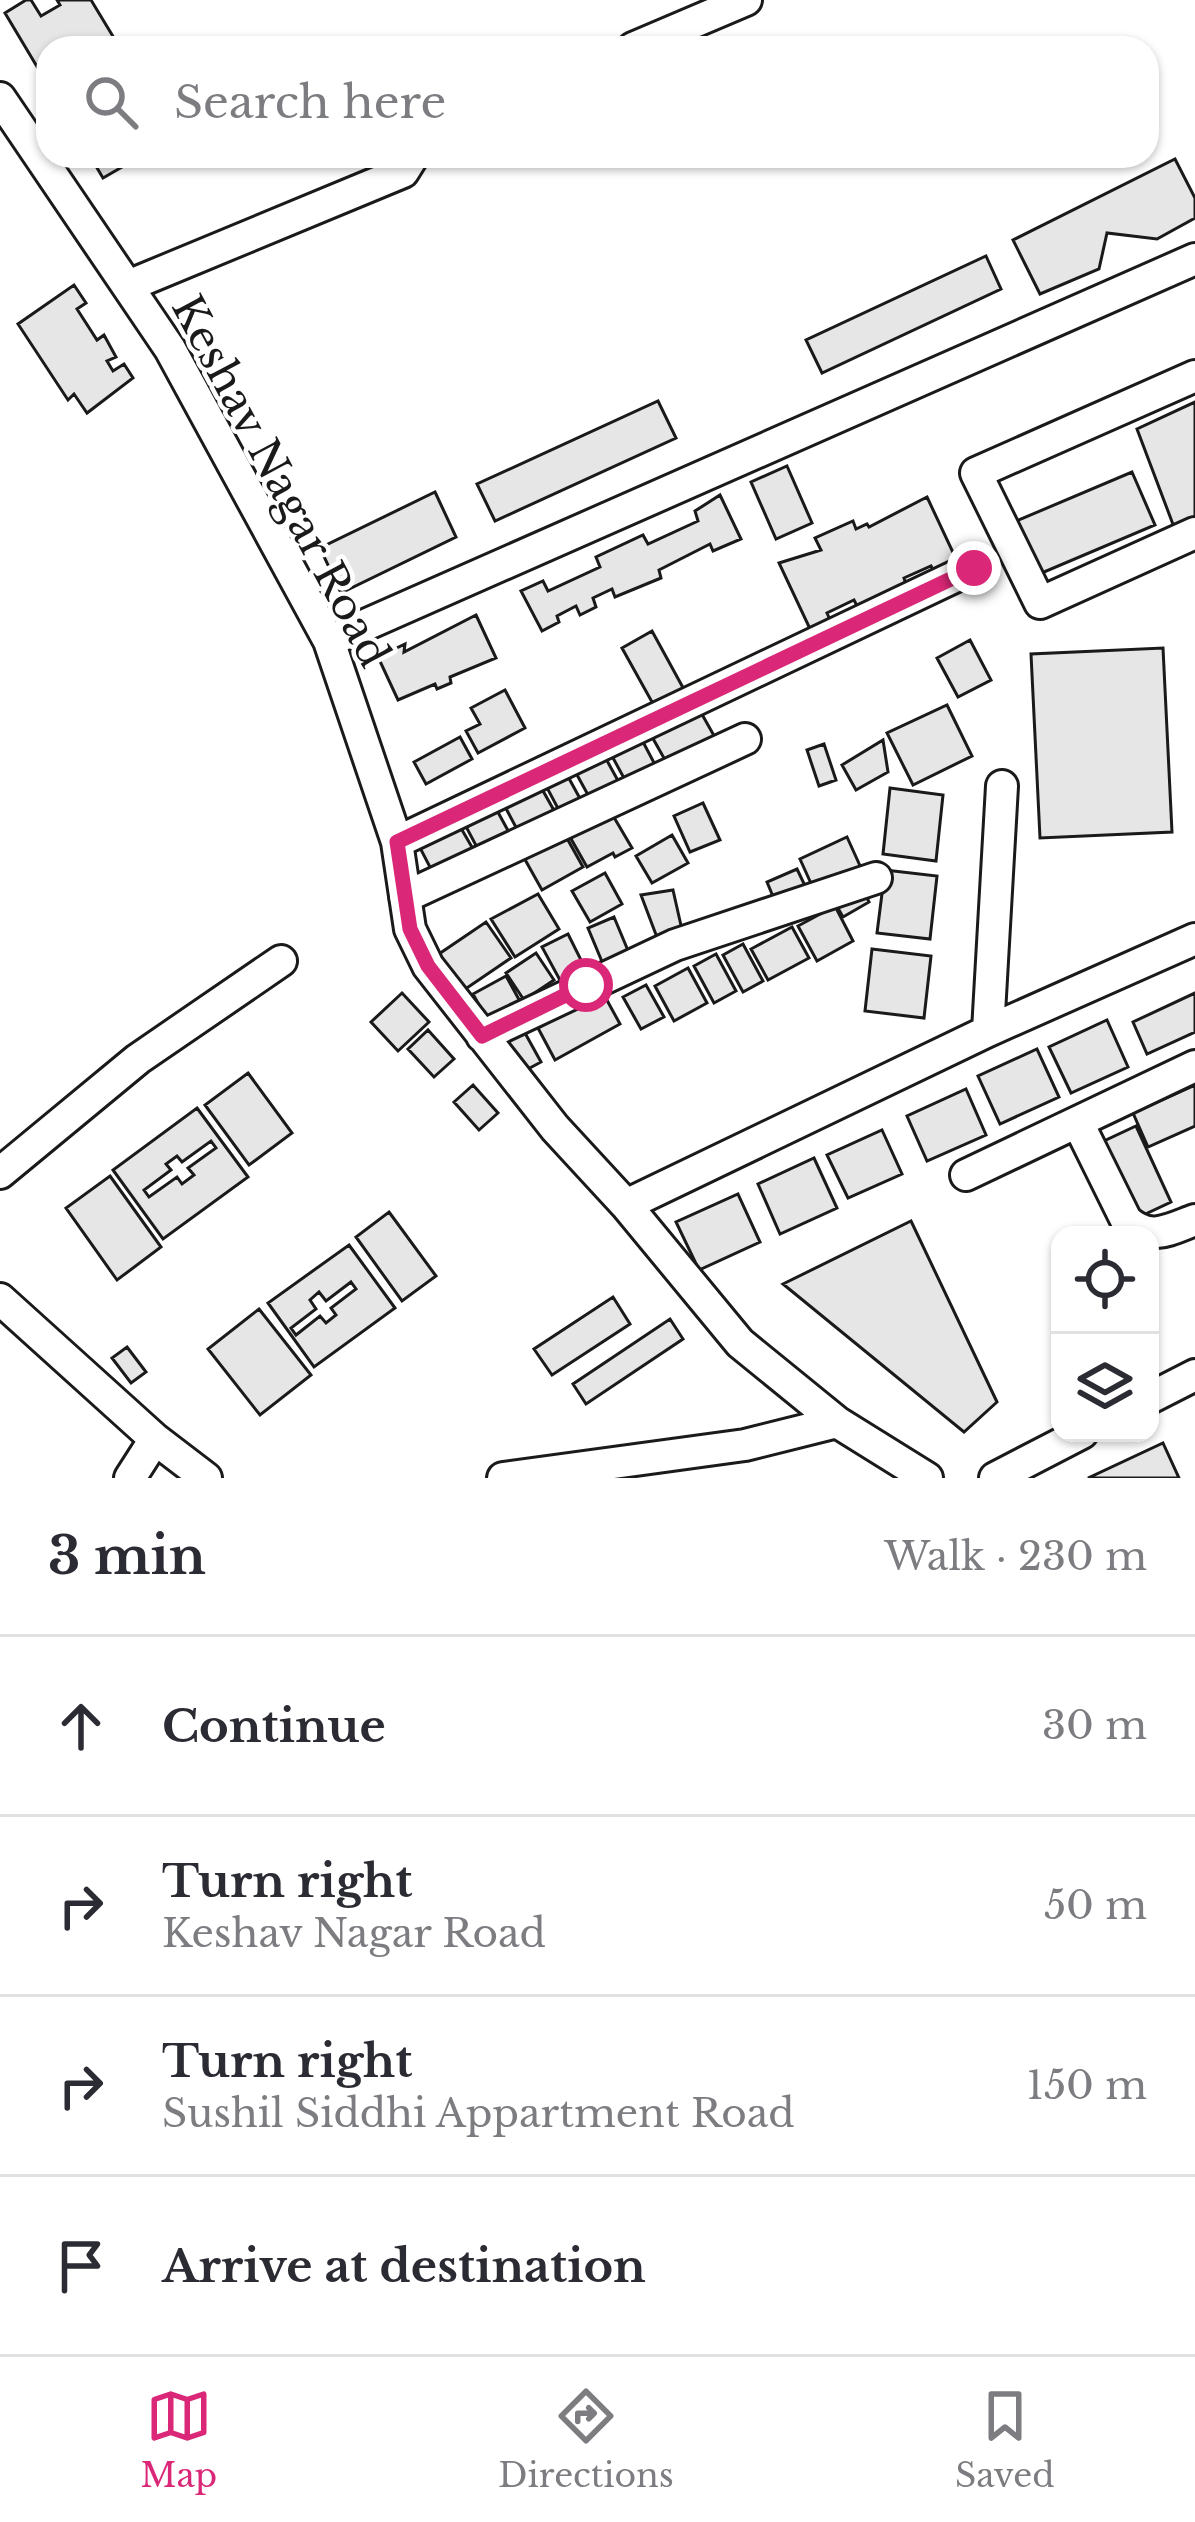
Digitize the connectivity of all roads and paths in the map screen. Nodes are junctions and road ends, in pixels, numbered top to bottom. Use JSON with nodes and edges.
{"nodes":[{"id":1,"x":746,"y":0,"type":"edge"},
{"id":2,"x":661,"y":36,"type":"edge"},
{"id":3,"x":0,"y":98,"type":"edge"},
{"id":4,"x":36,"y":151,"type":"edge"},
{"id":5,"x":48,"y":168,"type":"edge"},
{"id":6,"x":406,"y":168,"type":"edge"},
{"id":7,"x":1195,"y":259,"type":"edge"},
{"id":8,"x":128,"y":286,"type":"junction"},
{"id":9,"x":1195,"y":376,"type":"edge"},
{"id":10,"x":1195,"y":533,"type":"edge"},
{"id":11,"x":974,"y":568,"type":"dead end"},
{"id":12,"x":329,"y":641,"type":"junction"},
{"id":13,"x":745,"y":739,"type":"dead end"},
{"id":14,"x":1002,"y":786,"type":"dead end"},
{"id":15,"x":397,"y":842,"type":"junction"},
{"id":16,"x":876,"y":878,"type":"dead end"},
{"id":17,"x":405,"y":897,"type":"junction"},
{"id":18,"x":1195,"y":939,"type":"edge"},
{"id":19,"x":281,"y":961,"type":"dead end"},
{"id":20,"x":988,"y":1031,"type":"junction"},
{"id":21,"x":482,"y":1036,"type":"junction"},
{"id":22,"x":1195,"y":1066,"type":"edge"},
{"id":23,"x":1078,"y":1125,"type":"junction"},
{"id":24,"x":0,"y":1173,"type":"edge"},
{"id":25,"x":966,"y":1175,"type":"dead end"},
{"id":26,"x":626,"y":1205,"type":"junction"},
{"id":27,"x":1195,"y":1220,"type":"edge"},
{"id":28,"x":0,"y":1299,"type":"edge"},
{"id":29,"x":1195,"y":1375,"type":"edge"},
{"id":30,"x":1159,"y":1393,"type":"edge"},
{"id":31,"x":837,"y":1422,"type":"junction"},
{"id":32,"x":155,"y":1439,"type":"junction"},
{"id":33,"x":1065,"y":1442,"type":"edge"},
{"id":34,"x":882,"y":1465,"type":"edge"},
{"id":35,"x":130,"y":1478,"type":"edge"},
{"id":36,"x":206,"y":1478,"type":"edge"},
{"id":37,"x":503,"y":1478,"type":"edge"},
{"id":38,"x":927,"y":1478,"type":"edge"},
{"id":39,"x":995,"y":1478,"type":"edge"}],
"edges":[{"from":1,"to":2,"type":"street"},
{"from":3,"to":4,"type":"street","name":"Keshav Nagar Road"},
{"from":5,"to":8,"type":"street","name":"Keshav Nagar Road"},
{"from":6,"to":8,"type":"street"},
{"from":7,"to":12,"type":"street"},
{"from":8,"to":12,"type":"street","name":"Keshav Nagar Road"},
{"from":9,"to":10,"type":"street"},
{"from":11,"to":15,"type":"street"},
{"from":12,"to":15,"type":"street","name":"Keshav Nagar Road"},
{"from":13,"to":17,"type":"street"},
{"from":14,"to":20,"type":"street"},
{"from":15,"to":17,"type":"street","name":"Keshav Nagar Road"},
{"from":16,"to":21,"type":"street"},
{"from":17,"to":21,"type":"street","name":"Keshav Nagar Road"},
{"from":18,"to":20,"type":"street"},
{"from":19,"to":24,"type":"street"},
{"from":20,"to":26,"type":"street"},
{"from":21,"to":26,"type":"street","name":"Keshav Nagar Road"},
{"from":22,"to":23,"type":"street"},
{"from":23,"to":25,"type":"street"},
{"from":23,"to":27,"type":"street"},
{"from":26,"to":31,"type":"street","name":"Keshav Nagar Road"},
{"from":28,"to":32,"type":"street"},
{"from":29,"to":30,"type":"street"},
{"from":31,"to":34,"type":"street","name":"Keshav Nagar Road"},
{"from":31,"to":37,"type":"street"},
{"from":32,"to":35,"type":"street"},
{"from":32,"to":36,"type":"street"},
{"from":33,"to":39,"type":"street"},
{"from":34,"to":38,"type":"street","name":"Keshav Nagar Road"}]}
